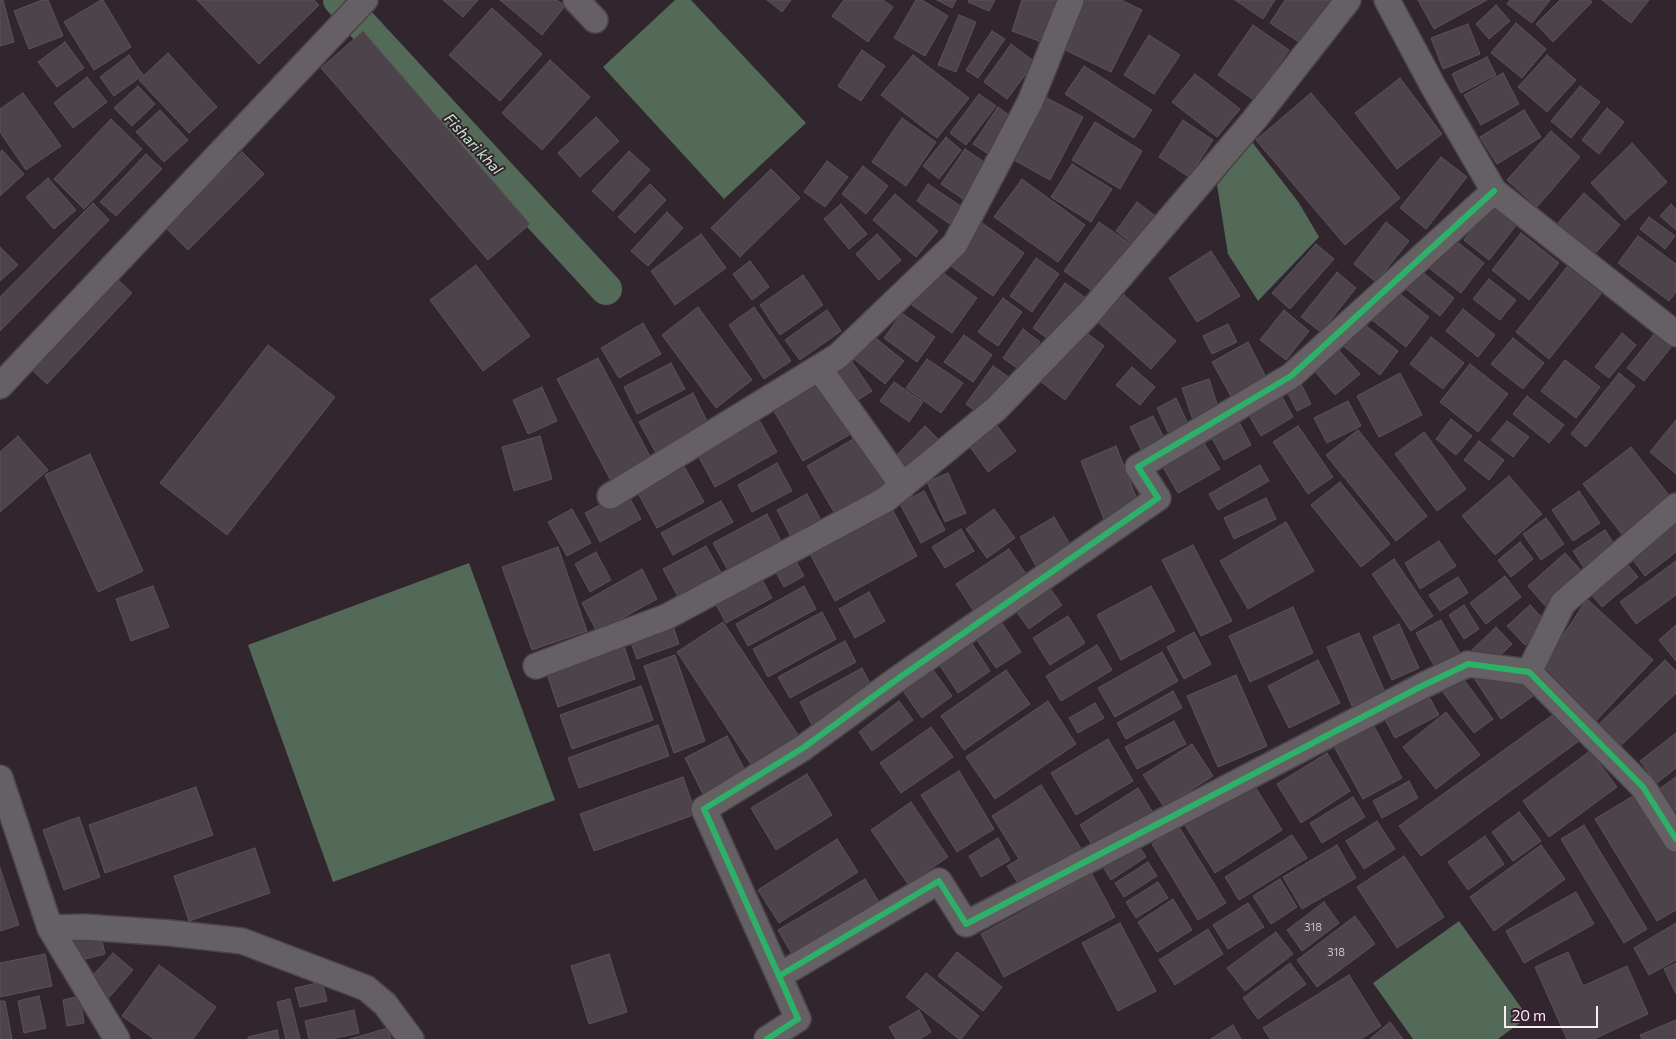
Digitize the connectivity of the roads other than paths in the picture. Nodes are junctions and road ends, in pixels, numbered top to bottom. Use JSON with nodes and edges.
{"nodes":[{"id":1,"x":365,"y":0,"type":"edge"},
{"id":2,"x":576,"y":0,"type":"edge"},
{"id":3,"x":1071,"y":0,"type":"edge"},
{"id":4,"x":1348,"y":0,"type":"edge"},
{"id":5,"x":1387,"y":0,"type":"edge"},
{"id":6,"x":595,"y":20,"type":"dead end"},
{"id":7,"x":1494,"y":191,"type":"junction"},
{"id":8,"x":1676,"y":334,"type":"edge"},
{"id":9,"x":819,"y":368,"type":"junction"},
{"id":10,"x":0,"y":386,"type":"edge"},
{"id":11,"x":903,"y":486,"type":"junction"},
{"id":12,"x":610,"y":496,"type":"dead end"},
{"id":13,"x":1676,"y":506,"type":"edge"},
{"id":14,"x":536,"y":666,"type":"dead end"},
{"id":15,"x":1529,"y":672,"type":"junction"},
{"id":16,"x":0,"y":778,"type":"edge"},
{"id":17,"x":1676,"y":839,"type":"edge"},
{"id":18,"x":50,"y":928,"type":"junction"},
{"id":19,"x":779,"y":976,"type":"junction"},
{"id":20,"x":117,"y":1039,"type":"edge"},
{"id":21,"x":411,"y":1039,"type":"edge"},
{"id":22,"x":767,"y":1039,"type":"edge"}],
"edges":[{"from":1,"to":10,"type":"street"},
{"from":2,"to":6,"type":"street"},
{"from":3,"to":9,"type":"street"},
{"from":4,"to":11,"type":"street"},
{"from":5,"to":7,"type":"street"},
{"from":7,"to":8,"type":"street"},
{"from":7,"to":19,"type":"street"},
{"from":9,"to":11,"type":"street"},
{"from":9,"to":12,"type":"street"},
{"from":11,"to":14,"type":"street"},
{"from":13,"to":15,"type":"street"},
{"from":15,"to":17,"type":"street"},
{"from":15,"to":19,"type":"street"},
{"from":16,"to":18,"type":"street"},
{"from":18,"to":20,"type":"street"},
{"from":18,"to":21,"type":"street"},
{"from":19,"to":22,"type":"street"}]}
